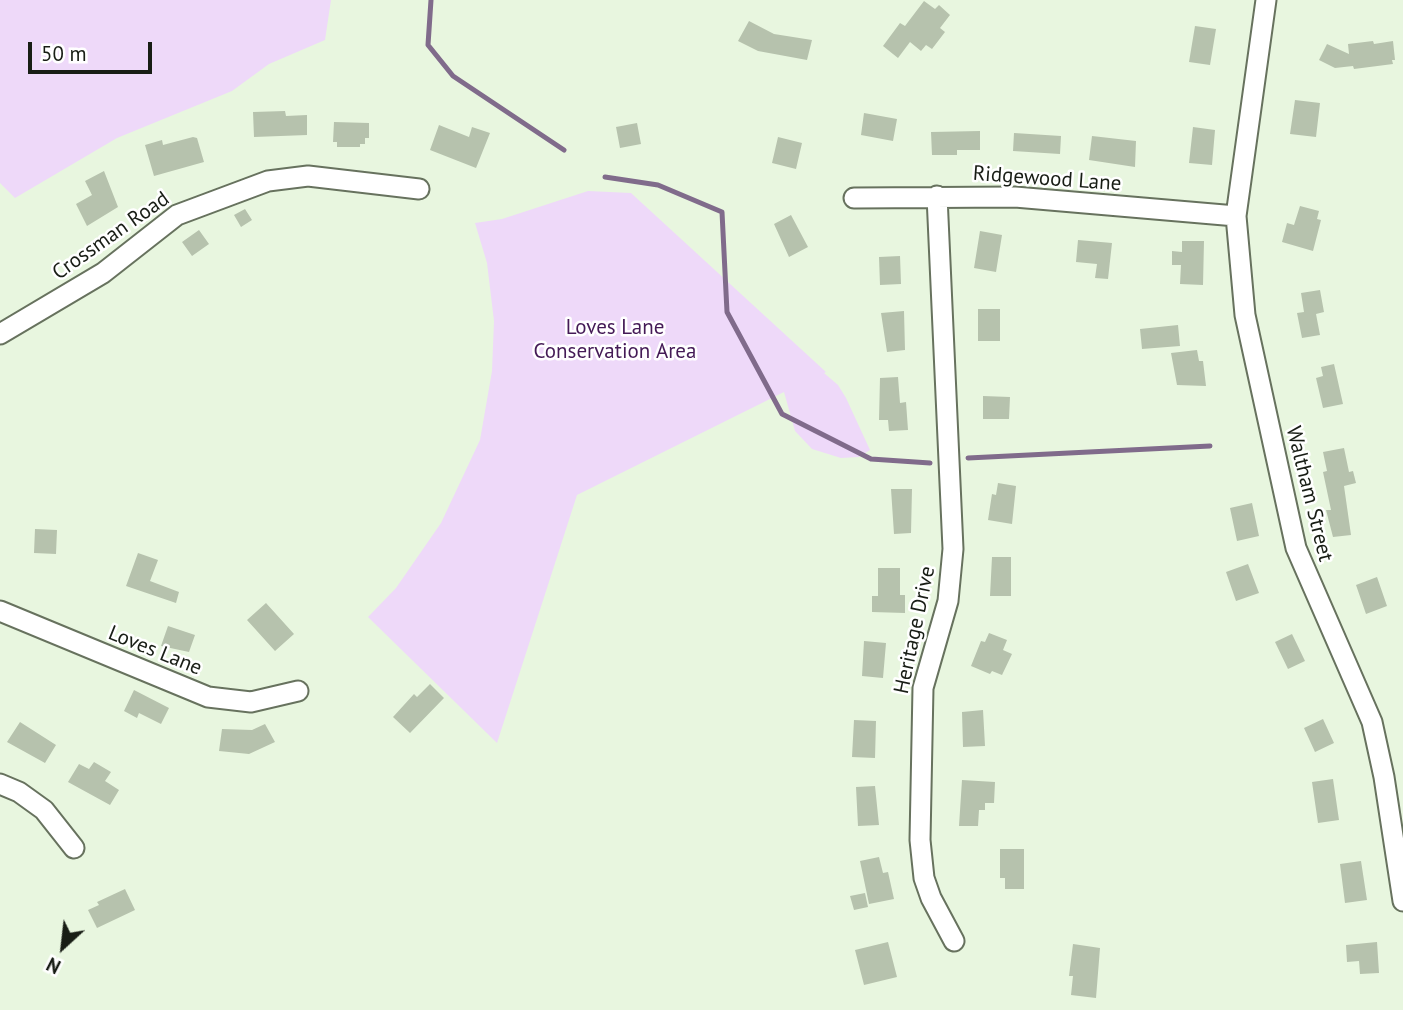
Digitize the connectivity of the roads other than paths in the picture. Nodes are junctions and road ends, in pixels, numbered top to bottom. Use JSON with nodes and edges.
{"nodes":[{"id":1,"x":1266,"y":0,"type":"edge"},
{"id":2,"x":1283,"y":0,"type":"edge"},
{"id":3,"x":419,"y":189,"type":"dead end"},
{"id":4,"x":937,"y":196,"type":"junction"},
{"id":5,"x":854,"y":198,"type":"dead end"},
{"id":6,"x":1236,"y":216,"type":"junction"},
{"id":7,"x":0,"y":334,"type":"edge"},
{"id":8,"x":0,"y":611,"type":"edge"},
{"id":9,"x":298,"y":691,"type":"dead end"},
{"id":10,"x":0,"y":784,"type":"edge"},
{"id":11,"x":74,"y":848,"type":"dead end"},
{"id":12,"x":1403,"y":901,"type":"edge"},
{"id":13,"x":954,"y":941,"type":"dead end"}],
"edges":[{"from":1,"to":2,"type":"street"},
{"from":1,"to":6,"type":"street","name":"Waltham Street"},
{"from":3,"to":7,"type":"street","name":"Crossman Road"},
{"from":4,"to":5,"type":"street","name":"Ridgewood Lane"},
{"from":4,"to":6,"type":"street","name":"Ridgewood Lane"},
{"from":4,"to":13,"type":"street","name":"Heritage Drive"},
{"from":6,"to":12,"type":"street","name":"Waltham Street"},
{"from":8,"to":9,"type":"street","name":"Loves Lane"},
{"from":10,"to":11,"type":"street"}]}
